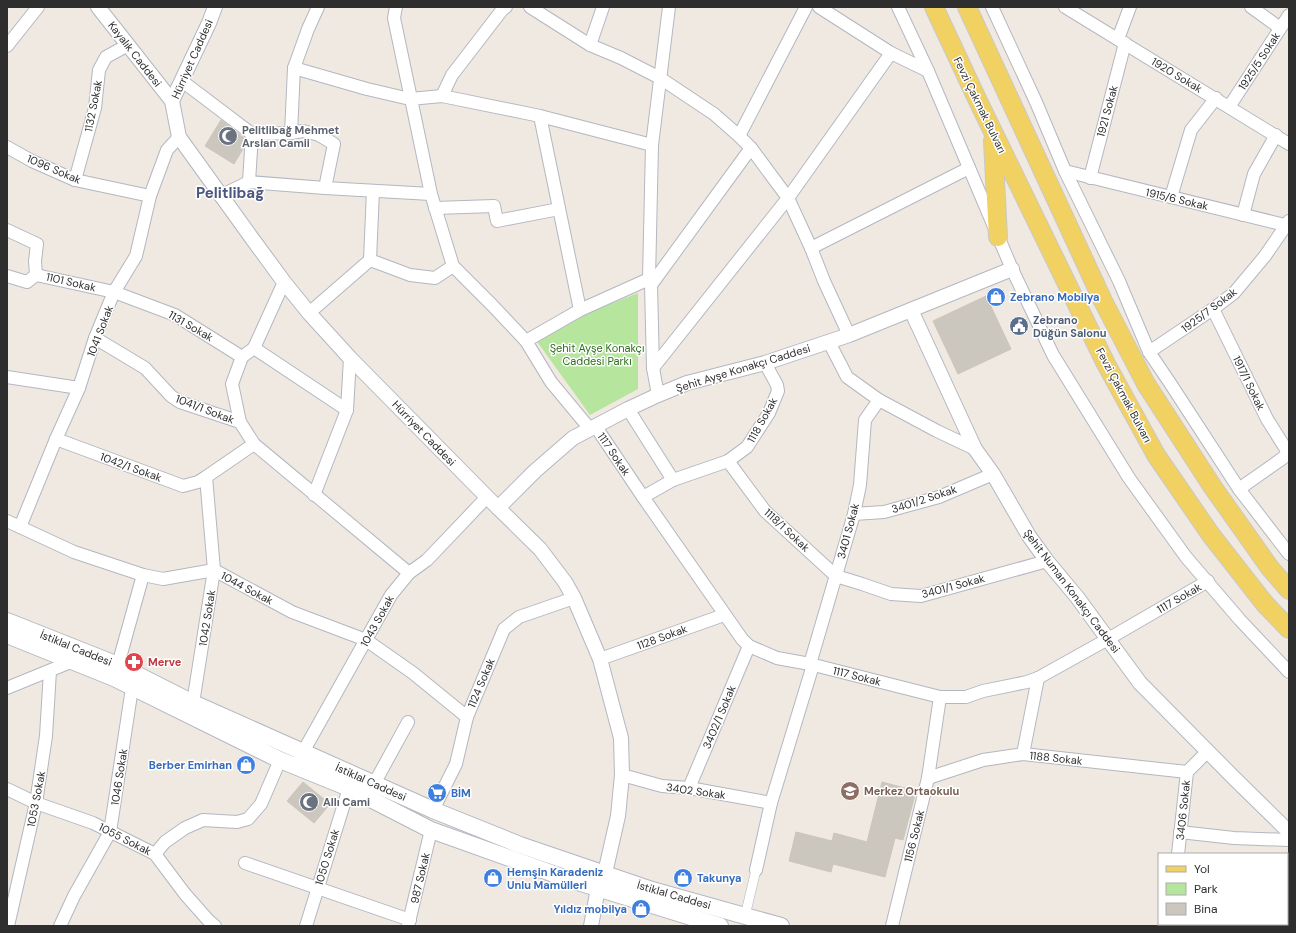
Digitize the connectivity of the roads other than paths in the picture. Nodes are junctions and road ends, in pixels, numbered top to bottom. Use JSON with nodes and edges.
{"nodes":[{"id":1,"x":38,"y":7,"type":"edge"},
{"id":2,"x":98,"y":7,"type":"edge"},
{"id":3,"x":215,"y":7,"type":"edge"},
{"id":4,"x":318,"y":7,"type":"edge"},
{"id":5,"x":396,"y":7,"type":"edge"},
{"id":6,"x":506,"y":7,"type":"edge"},
{"id":7,"x":530,"y":7,"type":"edge"},
{"id":8,"x":603,"y":7,"type":"edge"},
{"id":9,"x":669,"y":7,"type":"edge"},
{"id":10,"x":806,"y":7,"type":"edge"},
{"id":11,"x":819,"y":7,"type":"edge"},
{"id":12,"x":898,"y":7,"type":"edge"},
{"id":13,"x":934,"y":7,"type":"edge"},
{"id":14,"x":967,"y":7,"type":"edge"},
{"id":15,"x":992,"y":7,"type":"edge"},
{"id":16,"x":1067,"y":7,"type":"edge"},
{"id":17,"x":1130,"y":7,"type":"edge"},
{"id":18,"x":1251,"y":7,"type":"edge"},
{"id":19,"x":1289,"y":15,"type":"edge"},
{"id":20,"x":1280,"y":28,"type":"junction"},
{"id":21,"x":1122,"y":41,"type":"junction"},
{"id":22,"x":128,"y":45,"type":"junction"},
{"id":23,"x":590,"y":45,"type":"junction"},
{"id":24,"x":7,"y":46,"type":"edge"},
{"id":25,"x":891,"y":53,"type":"junction"},
{"id":26,"x":294,"y":68,"type":"junction"},
{"id":27,"x":928,"y":71,"type":"junction"},
{"id":28,"x":660,"y":78,"type":"junction"},
{"id":29,"x":182,"y":81,"type":"junction"},
{"id":30,"x":442,"y":96,"type":"junction"},
{"id":31,"x":1216,"y":98,"type":"junction"},
{"id":32,"x":410,"y":99,"type":"junction"},
{"id":33,"x":172,"y":101,"type":"junction"},
{"id":34,"x":1229,"y":107,"type":"junction"},
{"id":35,"x":540,"y":116,"type":"junction"},
{"id":36,"x":993,"y":132,"type":"junction"},
{"id":37,"x":291,"y":133,"type":"junction"},
{"id":38,"x":252,"y":134,"type":"junction"},
{"id":39,"x":1276,"y":135,"type":"junction"},
{"id":40,"x":739,"y":136,"type":"junction"},
{"id":41,"x":179,"y":137,"type":"junction"},
{"id":42,"x":1289,"y":144,"type":"edge"},
{"id":43,"x":652,"y":145,"type":"junction"},
{"id":44,"x":7,"y":147,"type":"edge"},
{"id":45,"x":751,"y":148,"type":"junction"},
{"id":46,"x":969,"y":168,"type":"junction"},
{"id":47,"x":1065,"y":171,"type":"junction"},
{"id":48,"x":1090,"y":178,"type":"junction"},
{"id":49,"x":75,"y":180,"type":"junction"},
{"id":50,"x":250,"y":182,"type":"junction"},
{"id":51,"x":325,"y":188,"type":"junction"},
{"id":52,"x":373,"y":191,"type":"junction"},
{"id":53,"x":431,"y":194,"type":"junction"},
{"id":54,"x":150,"y":196,"type":"junction"},
{"id":55,"x":220,"y":196,"type":"junction"},
{"id":56,"x":1171,"y":197,"type":"junction"},
{"id":57,"x":788,"y":198,"type":"junction"},
{"id":58,"x":435,"y":208,"type":"junction"},
{"id":59,"x":559,"y":208,"type":"junction"},
{"id":60,"x":1243,"y":215,"type":"junction"},
{"id":61,"x":1288,"y":224,"type":"edge"},
{"id":62,"x":7,"y":230,"type":"edge"},
{"id":63,"x":998,"y":236,"type":"junction"},
{"id":64,"x":811,"y":248,"type":"junction"},
{"id":65,"x":370,"y":260,"type":"junction"},
{"id":66,"x":454,"y":266,"type":"junction"},
{"id":67,"x":1012,"y":269,"type":"junction"},
{"id":68,"x":36,"y":275,"type":"junction"},
{"id":69,"x":7,"y":276,"type":"edge"},
{"id":70,"x":284,"y":282,"type":"junction"},
{"id":71,"x":650,"y":282,"type":"junction"},
{"id":72,"x":114,"y":292,"type":"junction"},
{"id":73,"x":1213,"y":309,"type":"junction"},
{"id":74,"x":580,"y":310,"type":"junction"},
{"id":75,"x":911,"y":310,"type":"junction"},
{"id":76,"x":310,"y":312,"type":"junction"},
{"id":77,"x":849,"y":335,"type":"junction"},
{"id":78,"x":95,"y":338,"type":"junction"},
{"id":79,"x":526,"y":342,"type":"junction"},
{"id":80,"x":829,"y":342,"type":"junction"},
{"id":81,"x":254,"y":348,"type":"junction"},
{"id":82,"x":1149,"y":352,"type":"junction"},
{"id":83,"x":242,"y":356,"type":"junction"},
{"id":84,"x":350,"y":358,"type":"junction"},
{"id":85,"x":766,"y":363,"type":"junction"},
{"id":86,"x":653,"y":368,"type":"junction"},
{"id":87,"x":7,"y":377,"type":"edge"},
{"id":88,"x":79,"y":388,"type":"junction"},
{"id":89,"x":658,"y":395,"type":"junction"},
{"id":90,"x":879,"y":400,"type":"junction"},
{"id":91,"x":628,"y":409,"type":"junction"},
{"id":92,"x":347,"y":410,"type":"junction"},
{"id":93,"x":240,"y":422,"type":"junction"},
{"id":94,"x":593,"y":428,"type":"junction"},
{"id":95,"x":56,"y":439,"type":"junction"},
{"id":96,"x":254,"y":444,"type":"junction"},
{"id":97,"x":975,"y":449,"type":"junction"},
{"id":98,"x":1289,"y":452,"type":"edge"},
{"id":99,"x":728,"y":461,"type":"junction"},
{"id":100,"x":992,"y":474,"type":"junction"},
{"id":101,"x":206,"y":478,"type":"junction"},
{"id":102,"x":673,"y":480,"type":"junction"},
{"id":103,"x":1239,"y":489,"type":"junction"},
{"id":104,"x":314,"y":495,"type":"junction"},
{"id":105,"x":487,"y":497,"type":"junction"},
{"id":106,"x":643,"y":497,"type":"junction"},
{"id":107,"x":498,"y":508,"type":"junction"},
{"id":108,"x":854,"y":514,"type":"junction"},
{"id":109,"x":7,"y":521,"type":"edge"},
{"id":110,"x":20,"y":527,"type":"junction"},
{"id":111,"x":1289,"y":554,"type":"edge"},
{"id":112,"x":1047,"y":561,"type":"junction"},
{"id":113,"x":214,"y":570,"type":"junction"},
{"id":114,"x":409,"y":573,"type":"junction"},
{"id":115,"x":142,"y":575,"type":"junction"},
{"id":116,"x":836,"y":576,"type":"junction"},
{"id":117,"x":1208,"y":581,"type":"junction"},
{"id":118,"x":1289,"y":590,"type":"edge"},
{"id":119,"x":574,"y":598,"type":"junction"},
{"id":120,"x":724,"y":615,"type":"junction"},
{"id":121,"x":7,"y":621,"type":"edge"},
{"id":122,"x":1289,"y":630,"type":"edge"},
{"id":123,"x":7,"y":635,"type":"edge"},
{"id":124,"x":1108,"y":639,"type":"junction"},
{"id":125,"x":366,"y":640,"type":"junction"},
{"id":126,"x":749,"y":646,"type":"junction"},
{"id":127,"x":600,"y":660,"type":"junction"},
{"id":128,"x":73,"y":661,"type":"junction"},
{"id":129,"x":812,"y":665,"type":"junction"},
{"id":130,"x":50,"y":671,"type":"junction"},
{"id":131,"x":116,"y":672,"type":"junction"},
{"id":132,"x":1289,"y":672,"type":"edge"},
{"id":133,"x":1038,"y":678,"type":"junction"},
{"id":134,"x":7,"y":688,"type":"edge"},
{"id":135,"x":132,"y":688,"type":"junction"},
{"id":136,"x":940,"y":697,"type":"junction"},
{"id":137,"x":193,"y":704,"type":"junction"},
{"id":138,"x":177,"y":709,"type":"junction"},
{"id":139,"x":467,"y":717,"type":"junction"},
{"id":140,"x":408,"y":722,"type":"dead end"},
{"id":141,"x":1208,"y":751,"type":"junction"},
{"id":142,"x":303,"y":752,"type":"junction"},
{"id":143,"x":1023,"y":754,"type":"junction"},
{"id":144,"x":280,"y":760,"type":"junction"},
{"id":145,"x":297,"y":767,"type":"junction"},
{"id":146,"x":1187,"y":772,"type":"junction"},
{"id":147,"x":622,"y":775,"type":"junction"},
{"id":148,"x":928,"y":778,"type":"junction"},
{"id":149,"x":374,"y":784,"type":"junction"},
{"id":150,"x":349,"y":788,"type":"junction"},
{"id":151,"x":689,"y":788,"type":"junction"},
{"id":152,"x":7,"y":789,"type":"edge"},
{"id":153,"x":36,"y":803,"type":"junction"},
{"id":154,"x":771,"y":803,"type":"junction"},
{"id":155,"x":433,"y":810,"type":"junction"},
{"id":156,"x":431,"y":830,"type":"junction"},
{"id":157,"x":110,"y":832,"type":"junction"},
{"id":158,"x":1180,"y":832,"type":"junction"},
{"id":159,"x":1289,"y":832,"type":"edge"},
{"id":160,"x":1289,"y":840,"type":"edge"},
{"id":161,"x":1178,"y":853,"type":"edge"},
{"id":162,"x":155,"y":854,"type":"junction"},
{"id":163,"x":245,"y":864,"type":"dead end"},
{"id":164,"x":756,"y":870,"type":"joint"},
{"id":165,"x":605,"y":873,"type":"junction"},
{"id":166,"x":318,"y":888,"type":"junction"},
{"id":167,"x":598,"y":888,"type":"junction"},
{"id":168,"x":745,"y":916,"type":"junction"},
{"id":169,"x":409,"y":923,"type":"edge"},
{"id":170,"x":210,"y":924,"type":"edge"},
{"id":171,"x":8,"y":926,"type":"edge"},
{"id":172,"x":60,"y":926,"type":"edge"},
{"id":173,"x":306,"y":926,"type":"edge"},
{"id":174,"x":591,"y":926,"type":"edge"},
{"id":175,"x":720,"y":926,"type":"edge"},
{"id":176,"x":781,"y":926,"type":"edge"},
{"id":177,"x":892,"y":926,"type":"edge"}],
"edges":[{"from":1,"to":24,"type":"street"},
{"from":2,"to":22,"type":"street","name":"Kayalık Caddesi"},
{"from":3,"to":29,"type":"street","name":"Hürriyet Caddesi"},
{"from":4,"to":26,"type":"street"},
{"from":5,"to":32,"type":"street"},
{"from":6,"to":30,"type":"street"},
{"from":7,"to":23,"type":"street"},
{"from":8,"to":23,"type":"street"},
{"from":9,"to":28,"type":"street"},
{"from":10,"to":40,"type":"street"},
{"from":11,"to":25,"type":"street"},
{"from":12,"to":27,"type":"street"},
{"from":13,"to":36,"type":"main road","name":"Fevzi Çakmak Bulvarı"},
{"from":14,"to":118,"type":"main road"},
{"from":15,"to":47,"type":"street"},
{"from":16,"to":21,"type":"street","name":"1920 Sokak"},
{"from":17,"to":21,"type":"street","name":"1921 Sokak"},
{"from":18,"to":20,"type":"street"},
{"from":19,"to":20,"type":"street","name":"1925/5 Sokak"},
{"from":20,"to":34,"type":"street","name":"1925/5 Sokak"},
{"from":21,"to":31,"type":"street","name":"1920 Sokak"},
{"from":21,"to":48,"type":"street","name":"1921 Sokak"},
{"from":22,"to":33,"type":"street","name":"Kayalık Caddesi"},
{"from":22,"to":49,"type":"street","name":"1132 Sokak"},
{"from":23,"to":28,"type":"street"},
{"from":25,"to":27,"type":"street"},
{"from":25,"to":57,"type":"street"},
{"from":26,"to":32,"type":"street"},
{"from":26,"to":37,"type":"street"},
{"from":27,"to":46,"type":"street"},
{"from":28,"to":40,"type":"street"},
{"from":28,"to":43,"type":"street"},
{"from":29,"to":33,"type":"street","name":"Hürriyet Caddesi"},
{"from":29,"to":38,"type":"street"},
{"from":30,"to":32,"type":"street"},
{"from":30,"to":35,"type":"street"},
{"from":31,"to":34,"type":"street","name":"1920 Sokak"},
{"from":31,"to":56,"type":"street"},
{"from":32,"to":53,"type":"street"},
{"from":33,"to":41,"type":"street","name":"Hürriyet Caddesi"},
{"from":34,"to":39,"type":"street","name":"1920 Sokak"},
{"from":35,"to":43,"type":"street"},
{"from":35,"to":59,"type":"street"},
{"from":36,"to":63,"type":"main road"},
{"from":36,"to":122,"type":"main road","name":"Fevzi Çakmak Bulvarı"},
{"from":37,"to":38,"type":"street"},
{"from":37,"to":51,"type":"street"},
{"from":38,"to":50,"type":"street"},
{"from":39,"to":42,"type":"street","name":"1920 Sokak"},
{"from":39,"to":60,"type":"street"},
{"from":40,"to":45,"type":"street"},
{"from":41,"to":54,"type":"street","name":"1041 Sokak"},
{"from":41,"to":55,"type":"street","name":"Hürriyet Caddesi"},
{"from":43,"to":71,"type":"street"},
{"from":44,"to":49,"type":"street","name":"1096 Sokak"},
{"from":45,"to":57,"type":"street"},
{"from":45,"to":71,"type":"street"},
{"from":46,"to":63,"type":"street"},
{"from":46,"to":64,"type":"street"},
{"from":47,"to":48,"type":"street","name":"1915/6 Sokak"},
{"from":47,"to":82,"type":"street"},
{"from":48,"to":56,"type":"street","name":"1915/6 Sokak"},
{"from":49,"to":54,"type":"street","name":"1096 Sokak"},
{"from":50,"to":51,"type":"street"},
{"from":50,"to":55,"type":"street"},
{"from":51,"to":52,"type":"street"},
{"from":52,"to":53,"type":"street"},
{"from":52,"to":65,"type":"street"},
{"from":53,"to":58,"type":"street"},
{"from":54,"to":72,"type":"street","name":"1041 Sokak"},
{"from":55,"to":70,"type":"street","name":"Hürriyet Caddesi"},
{"from":56,"to":60,"type":"street","name":"1915/6 Sokak"},
{"from":57,"to":64,"type":"street"},
{"from":57,"to":86,"type":"street"},
{"from":58,"to":59,"type":"street"},
{"from":58,"to":66,"type":"street"},
{"from":59,"to":74,"type":"street"},
{"from":60,"to":61,"type":"street","name":"1915/6 Sokak"},
{"from":61,"to":73,"type":"street","name":"1925/7 Sokak"},
{"from":62,"to":68,"type":"street"},
{"from":63,"to":67,"type":"street"},
{"from":64,"to":77,"type":"street"},
{"from":65,"to":66,"type":"street"},
{"from":65,"to":76,"type":"street"},
{"from":66,"to":79,"type":"street","name":"1117 Sokak"},
{"from":67,"to":75,"type":"street","name":"Şehit Ayşe Konakçı Caddesi"},
{"from":67,"to":117,"type":"street"},
{"from":68,"to":69,"type":"street","name":"1101 Sokak"},
{"from":68,"to":72,"type":"street","name":"1101 Sokak"},
{"from":70,"to":76,"type":"street","name":"Hürriyet Caddesi"},
{"from":70,"to":81,"type":"street"},
{"from":71,"to":74,"type":"street"},
{"from":71,"to":86,"type":"street"},
{"from":72,"to":78,"type":"street","name":"1041 Sokak"},
{"from":72,"to":83,"type":"street","name":"1131 Sokak"},
{"from":73,"to":82,"type":"street","name":"1925/7 Sokak"},
{"from":73,"to":98,"type":"street","name":"1917/1 Sokak"},
{"from":74,"to":79,"type":"street"},
{"from":75,"to":77,"type":"street","name":"Şehit Ayşe Konakçı Caddesi"},
{"from":75,"to":97,"type":"street","name":"Şehit Numan Konakçı Caddesi"},
{"from":76,"to":84,"type":"street","name":"Hürriyet Caddesi"},
{"from":77,"to":80,"type":"street","name":"Şehit Ayşe Konakçı Caddesi"},
{"from":78,"to":88,"type":"street","name":"1041 Sokak"},
{"from":78,"to":93,"type":"street","name":"1041/1 Sokak"},
{"from":79,"to":94,"type":"street","name":"1117 Sokak"},
{"from":80,"to":85,"type":"street","name":"Şehit Ayşe Konakçı Caddesi"},
{"from":80,"to":90,"type":"street"},
{"from":81,"to":83,"type":"street"},
{"from":81,"to":92,"type":"street"},
{"from":82,"to":103,"type":"street"},
{"from":83,"to":93,"type":"street"},
{"from":84,"to":92,"type":"street"},
{"from":84,"to":105,"type":"street","name":"Hürriyet Caddesi"},
{"from":85,"to":89,"type":"street","name":"Şehit Ayşe Konakçı Caddesi"},
{"from":85,"to":99,"type":"street","name":"1118 Sokak"},
{"from":86,"to":89,"type":"street"},
{"from":87,"to":88,"type":"street"},
{"from":88,"to":95,"type":"street","name":"1041 Sokak"},
{"from":89,"to":91,"type":"street","name":"Şehit Ayşe Konakçı Caddesi"},
{"from":90,"to":97,"type":"street"},
{"from":90,"to":108,"type":"street","name":"3401 Sokak"},
{"from":91,"to":94,"type":"street","name":"Şehit Ayşe Konakçı Caddesi"},
{"from":91,"to":102,"type":"street"},
{"from":92,"to":104,"type":"street"},
{"from":93,"to":96,"type":"street"},
{"from":94,"to":106,"type":"street","name":"1117 Sokak"},
{"from":94,"to":107,"type":"street","name":"Şehit Ayşe Konakçı Caddesi"},
{"from":95,"to":101,"type":"street","name":"1042/1 Sokak"},
{"from":95,"to":110,"type":"street","name":"1041 Sokak"},
{"from":96,"to":101,"type":"street"},
{"from":96,"to":104,"type":"street"},
{"from":97,"to":100,"type":"street","name":"Şehit Numan Konakçı Caddesi"},
{"from":98,"to":103,"type":"street"},
{"from":99,"to":102,"type":"street","name":"1118 Sokak"},
{"from":99,"to":116,"type":"street","name":"1118/1 Sokak"},
{"from":100,"to":108,"type":"street","name":"3401/2 Sokak"},
{"from":100,"to":112,"type":"street","name":"Şehit Numan Konakçı Caddesi"},
{"from":101,"to":113,"type":"street","name":"1042 Sokak"},
{"from":102,"to":106,"type":"street","name":"1118 Sokak"},
{"from":103,"to":111,"type":"street"},
{"from":104,"to":114,"type":"street"},
{"from":105,"to":107,"type":"street","name":"Hürriyet Caddesi"},
{"from":105,"to":114,"type":"street","name":"1043 Sokak"},
{"from":106,"to":120,"type":"street","name":"1117 Sokak"},
{"from":107,"to":119,"type":"street","name":"Hürriyet Caddesi"},
{"from":108,"to":116,"type":"street","name":"3401 Sokak"},
{"from":109,"to":110,"type":"street","name":"1044 Sokak"},
{"from":110,"to":115,"type":"street","name":"1044 Sokak"},
{"from":112,"to":116,"type":"street","name":"3401/1 Sokak"},
{"from":112,"to":124,"type":"street","name":"Şehit Numan Konakçı Caddesi"},
{"from":113,"to":115,"type":"street","name":"1044 Sokak"},
{"from":113,"to":125,"type":"street","name":"1044 Sokak"},
{"from":113,"to":137,"type":"street","name":"1042 Sokak"},
{"from":114,"to":125,"type":"street","name":"1043 Sokak"},
{"from":115,"to":131,"type":"street"},
{"from":116,"to":129,"type":"street","name":"3401 Sokak"},
{"from":117,"to":124,"type":"street","name":"1117 Sokak"},
{"from":117,"to":132,"type":"street"},
{"from":119,"to":127,"type":"street","name":"Hürriyet Caddesi"},
{"from":119,"to":139,"type":"street","name":"1124 Sokak"},
{"from":120,"to":126,"type":"street","name":"1117 Sokak"},
{"from":120,"to":127,"type":"street","name":"1128 Sokak"},
{"from":121,"to":131,"type":"main road","name":"İstiklal Caddesi"},
{"from":123,"to":128,"type":"main road","name":"İstiklal Caddesi"},
{"from":124,"to":133,"type":"street","name":"1117 Sokak"},
{"from":124,"to":141,"type":"street","name":"Şehit Numan Konakçı Caddesi"},
{"from":125,"to":139,"type":"street","name":"1044 Sokak"},
{"from":125,"to":142,"type":"street","name":"1043 Sokak"},
{"from":126,"to":129,"type":"street","name":"1117 Sokak"},
{"from":126,"to":151,"type":"street","name":"3402/1 Sokak"},
{"from":127,"to":147,"type":"street","name":"Hürriyet Caddesi"},
{"from":128,"to":130,"type":"street"},
{"from":128,"to":131,"type":"main road","name":"İstiklal Caddesi"},
{"from":129,"to":136,"type":"street","name":"1117 Sokak"},
{"from":129,"to":154,"type":"street","name":"3401 Sokak"},
{"from":130,"to":134,"type":"street"},
{"from":130,"to":153,"type":"street","name":"1053 Sokak"},
{"from":131,"to":135,"type":"main road","name":"İstiklal Caddesi"},
{"from":131,"to":137,"type":"main road","name":"İstiklal Caddesi"},
{"from":133,"to":136,"type":"street","name":"1117 Sokak"},
{"from":133,"to":143,"type":"street"},
{"from":135,"to":138,"type":"main road","name":"İstiklal Caddesi"},
{"from":135,"to":157,"type":"street","name":"1046 Sokak"},
{"from":136,"to":148,"type":"street","name":"1156 Sokak"},
{"from":137,"to":138,"type":"street"},
{"from":137,"to":142,"type":"main road","name":"İstiklal Caddesi"},
{"from":138,"to":144,"type":"main road","name":"İstiklal Caddesi"},
{"from":139,"to":155,"type":"street","name":"1124 Sokak"},
{"from":140,"to":149,"type":"street"},
{"from":141,"to":146,"type":"street","name":"3406 Sokak"},
{"from":141,"to":159,"type":"street","name":"Şehit Numan Konakçı Caddesi"},
{"from":142,"to":145,"type":"street","name":"1043 Sokak"},
{"from":142,"to":149,"type":"main road","name":"İstiklal Caddesi"},
{"from":143,"to":146,"type":"street","name":"1188 Sokak"},
{"from":143,"to":148,"type":"street","name":"1188 Sokak"},
{"from":144,"to":145,"type":"main road","name":"İstiklal Caddesi"},
{"from":144,"to":162,"type":"street"},
{"from":145,"to":150,"type":"main road","name":"İstiklal Caddesi"},
{"from":146,"to":158,"type":"street","name":"3406 Sokak"},
{"from":147,"to":151,"type":"street","name":"3402 Sokak"},
{"from":147,"to":165,"type":"street","name":"Hürriyet Caddesi"},
{"from":148,"to":177,"type":"street","name":"1156 Sokak"},
{"from":149,"to":155,"type":"main road","name":"İstiklal Caddesi"},
{"from":150,"to":156,"type":"main road","name":"İstiklal Caddesi"},
{"from":150,"to":166,"type":"street","name":"1050 Sokak"},
{"from":151,"to":154,"type":"street","name":"3402 Sokak"},
{"from":152,"to":153,"type":"street","name":"1055 Sokak"},
{"from":153,"to":157,"type":"street","name":"1055 Sokak"},
{"from":153,"to":171,"type":"street","name":"1053 Sokak"},
{"from":154,"to":164,"type":"street","name":"3401 Sokak"},
{"from":155,"to":165,"type":"main road","name":"İstiklal Caddesi"},
{"from":156,"to":167,"type":"main road","name":"İstiklal Caddesi"},
{"from":156,"to":169,"type":"street","name":"987 Sokak"},
{"from":157,"to":162,"type":"street","name":"1055 Sokak"},
{"from":157,"to":172,"type":"street","name":"1046 Sokak"},
{"from":158,"to":160,"type":"street"},
{"from":158,"to":161,"type":"street","name":"3406 Sokak"},
{"from":162,"to":170,"type":"street","name":"1055 Sokak"},
{"from":163,"to":166,"type":"street"},
{"from":164,"to":168,"type":"street"},
{"from":165,"to":167,"type":"street","name":"Hürriyet Caddesi"},
{"from":165,"to":168,"type":"main road","name":"İstiklal Caddesi"},
{"from":166,"to":169,"type":"street"},
{"from":166,"to":173,"type":"street","name":"1050 Sokak"},
{"from":167,"to":174,"type":"street","name":"Hürriyet Caddesi"},
{"from":167,"to":175,"type":"main road","name":"İstiklal Caddesi"},
{"from":168,"to":176,"type":"main road","name":"İstiklal Caddesi"}]}
